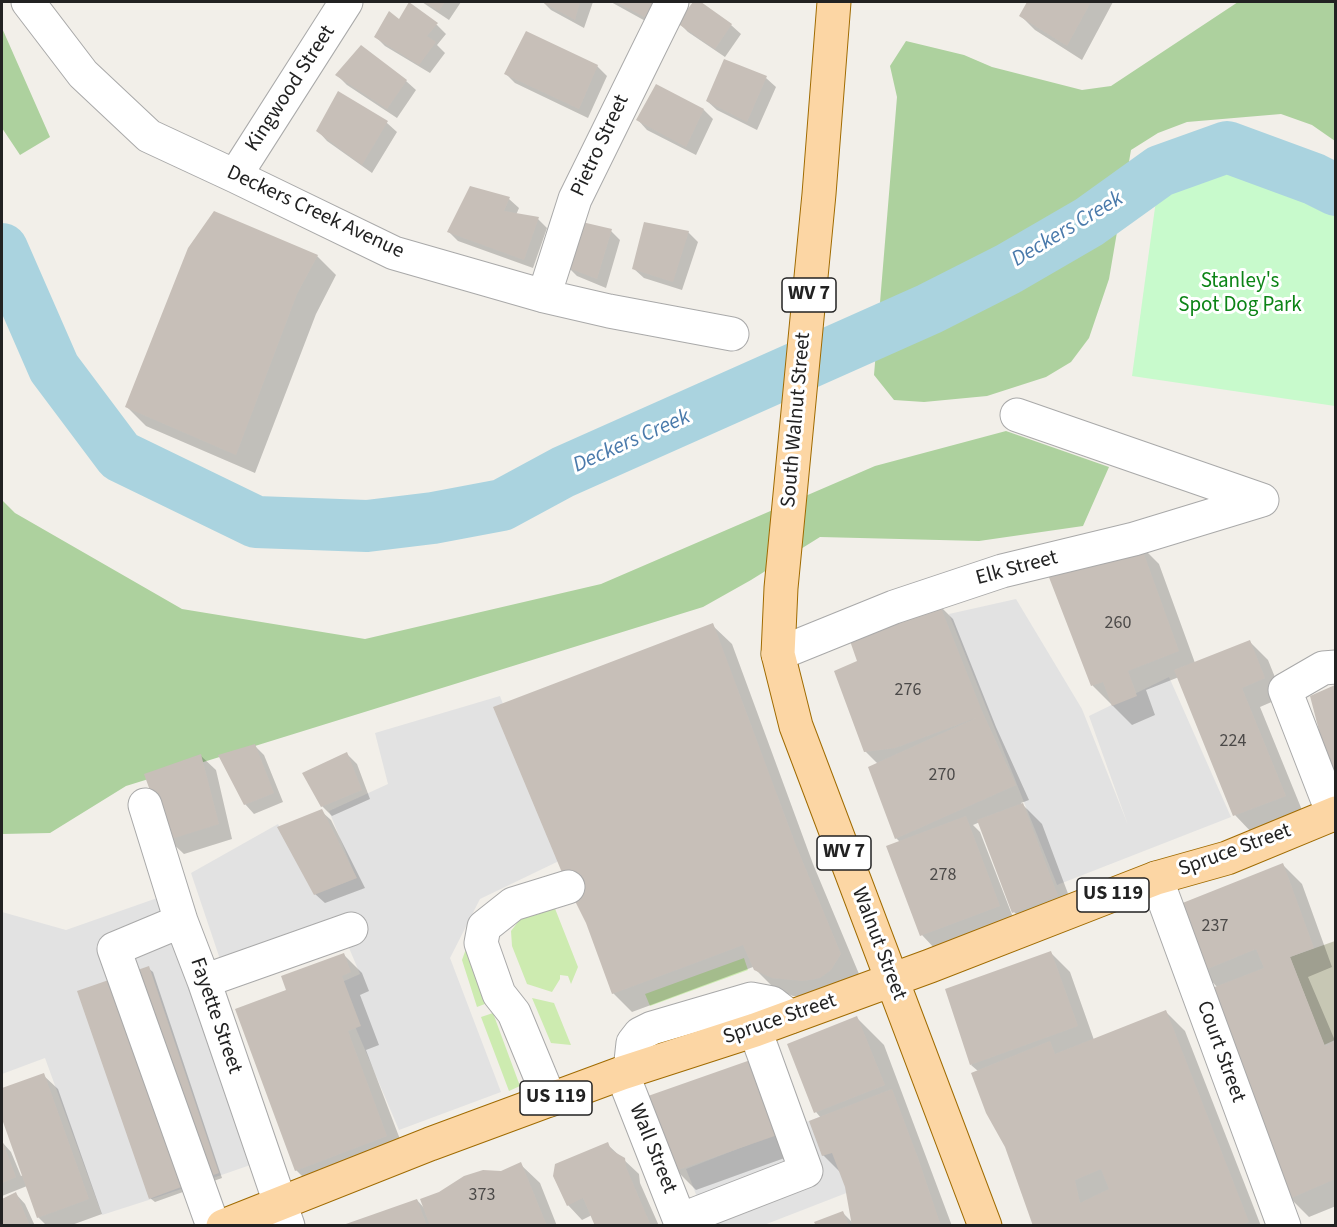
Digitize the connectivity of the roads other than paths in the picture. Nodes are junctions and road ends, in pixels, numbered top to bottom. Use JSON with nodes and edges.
{"nodes":[{"id":1,"x":28,"y":2,"type":"edge"},
{"id":2,"x":346,"y":2,"type":"edge"},
{"id":3,"x":672,"y":2,"type":"edge"},
{"id":4,"x":834,"y":2,"type":"edge"},
{"id":5,"x":235,"y":176,"type":"junction"},
{"id":6,"x":544,"y":296,"type":"junction"},
{"id":7,"x":732,"y":334,"type":"dead end"},
{"id":8,"x":1017,"y":415,"type":"dead end"},
{"id":9,"x":781,"y":588,"type":"joint"},
{"id":10,"x":778,"y":654,"type":"junction"},
{"id":11,"x":1335,"y":667,"type":"edge"},
{"id":12,"x":145,"y":805,"type":"dead end"},
{"id":13,"x":1334,"y":813,"type":"edge"},
{"id":14,"x":1156,"y":878,"type":"junction"},
{"id":15,"x":568,"y":887,"type":"dead end"},
{"id":16,"x":181,"y":921,"type":"junction"},
{"id":17,"x":351,"y":929,"type":"dead end"},
{"id":18,"x":892,"y":980,"type":"junction"},
{"id":19,"x":204,"y":981,"type":"junction"},
{"id":20,"x":790,"y":1017,"type":"junction"},
{"id":21,"x":755,"y":1030,"type":"junction"},
{"id":22,"x":626,"y":1071,"type":"junction"},
{"id":23,"x":550,"y":1101,"type":"junction"},
{"id":24,"x":283,"y":1214,"type":"edge"},
{"id":25,"x":681,"y":1223,"type":"edge"},
{"id":26,"x":213,"y":1226,"type":"edge"},
{"id":27,"x":223,"y":1226,"type":"edge"},
{"id":28,"x":986,"y":1226,"type":"edge"},
{"id":29,"x":1284,"y":1226,"type":"edge"}],
"edges":[{"from":1,"to":5,"type":"street","name":"Deckers Creek Avenue"},
{"from":2,"to":5,"type":"street","name":"Kingwood Street"},
{"from":3,"to":6,"type":"street","name":"Pietro Street"},
{"from":4,"to":9,"type":"main road","name":"South Walnut Street","number":"WV 7"},
{"from":5,"to":6,"type":"street","name":"Deckers Creek Avenue"},
{"from":6,"to":7,"type":"street","name":"Deckers Creek Avenue"},
{"from":8,"to":10,"type":"street","name":"Elk Street"},
{"from":9,"to":10,"type":"main road","name":"Walnut Street","number":"WV 7"},
{"from":10,"to":18,"type":"main road","name":"Walnut Street","number":"WV 7"},
{"from":11,"to":13,"type":"street"},
{"from":12,"to":16,"type":"street","name":"Fayette Street"},
{"from":13,"to":14,"type":"main road","name":"Spruce Street","number":"US 119"},
{"from":14,"to":18,"type":"main road","name":"Spruce Street","number":"US 119"},
{"from":14,"to":29,"type":"street","name":"Court Street"},
{"from":15,"to":23,"type":"street"},
{"from":16,"to":19,"type":"street","name":"Fayette Street"},
{"from":16,"to":26,"type":"street"},
{"from":17,"to":19,"type":"street"},
{"from":18,"to":20,"type":"main road","name":"Spruce Street","number":"US 119"},
{"from":18,"to":28,"type":"main road","name":"Walnut Street","number":"WV 7"},
{"from":19,"to":24,"type":"street","name":"Fayette Street"},
{"from":20,"to":21,"type":"main road","name":"Spruce Street","number":"US 119"},
{"from":20,"to":22,"type":"street"},
{"from":21,"to":22,"type":"main road","name":"Spruce Street","number":"US 119"},
{"from":21,"to":25,"type":"street"},
{"from":22,"to":23,"type":"main road","name":"Spruce Street","number":"US 119"},
{"from":22,"to":25,"type":"street","name":"Wall Street"},
{"from":23,"to":24,"type":"main road","name":"Spruce Street","number":"US 119"},
{"from":24,"to":27,"type":"main road","name":"Spruce Street","number":"US 119"}]}
